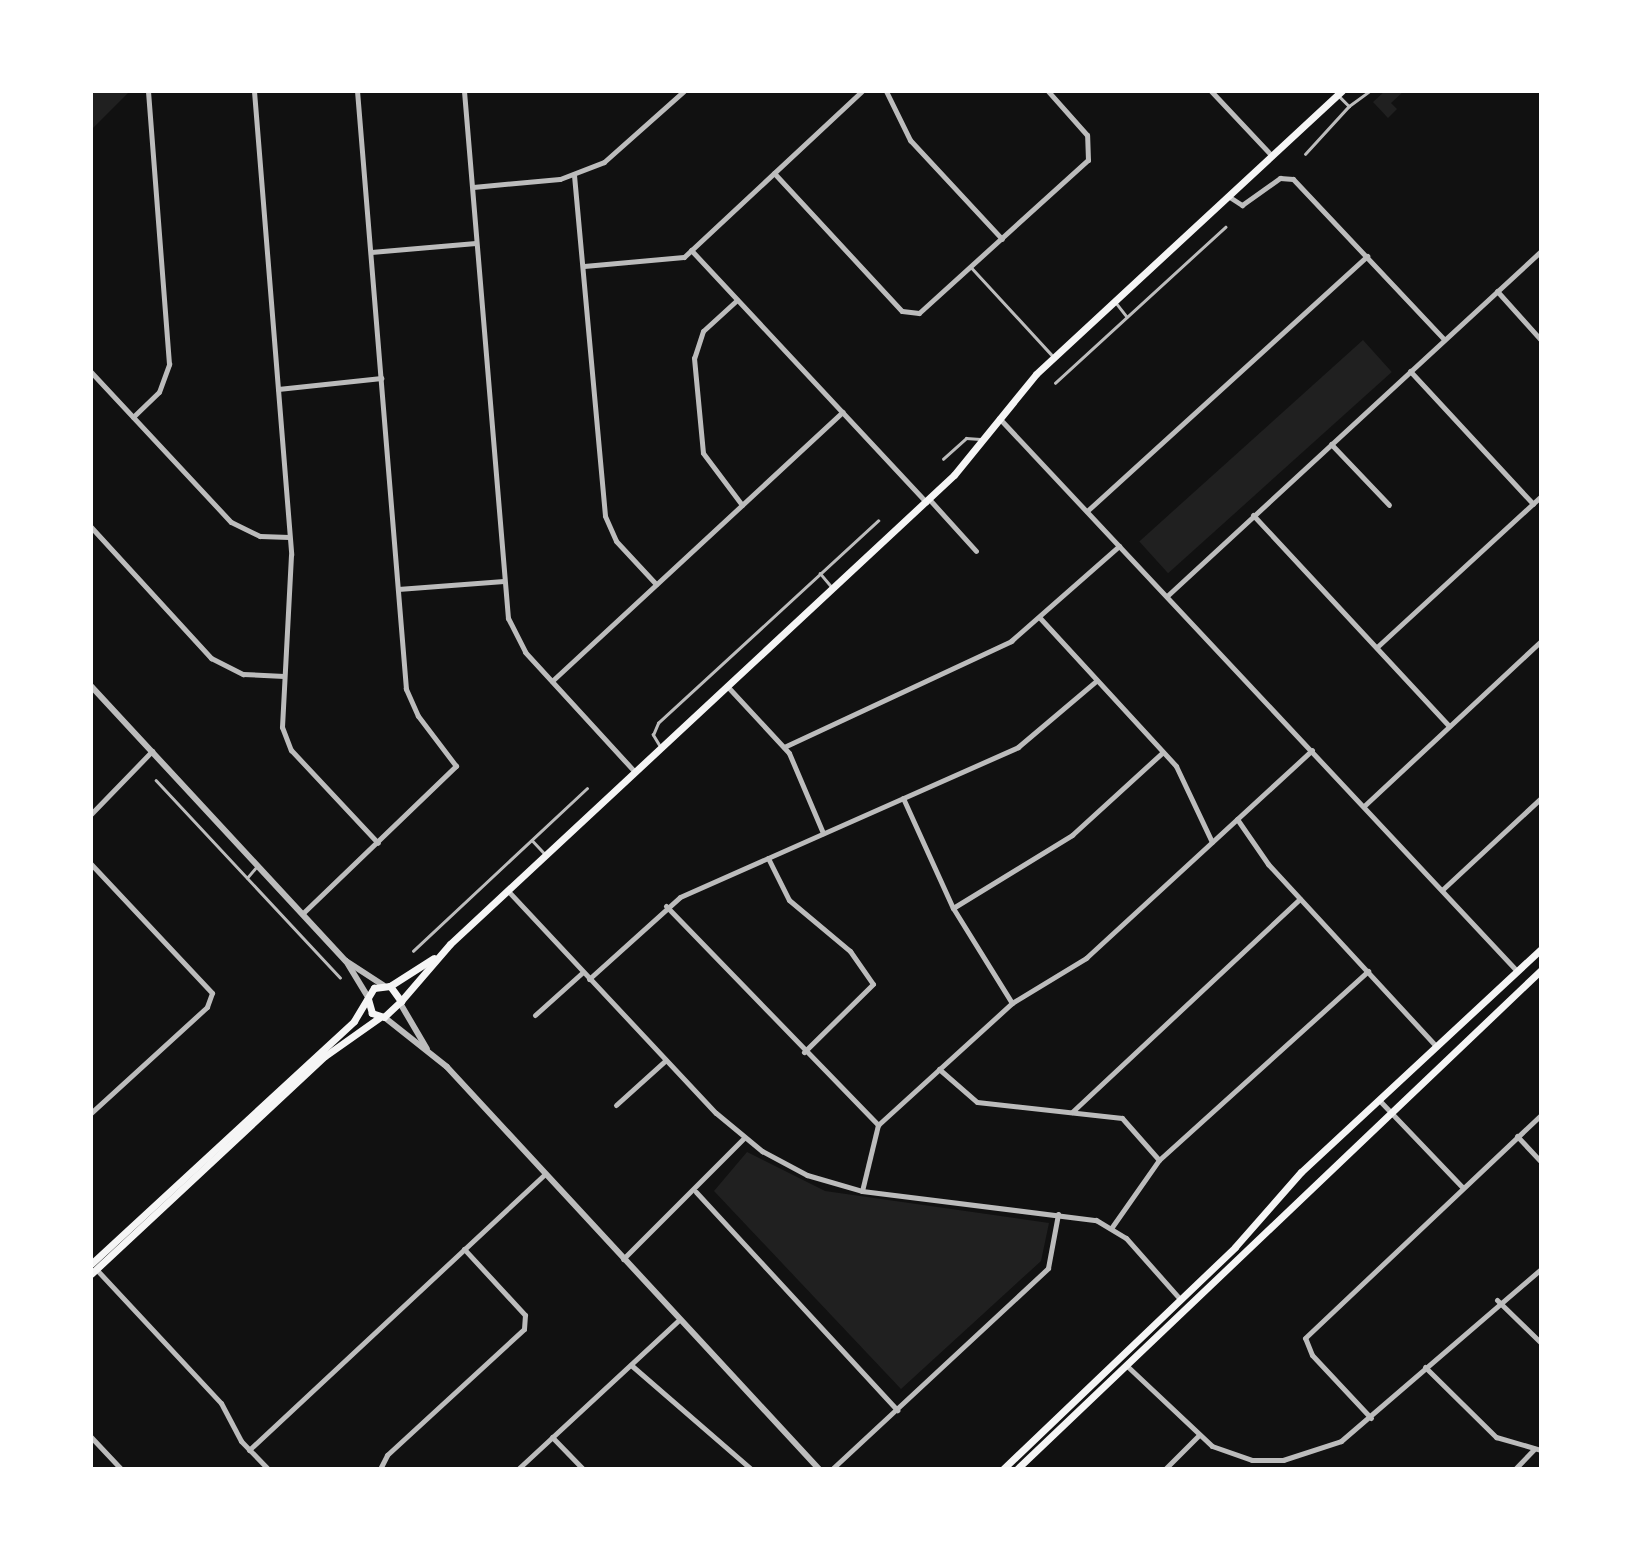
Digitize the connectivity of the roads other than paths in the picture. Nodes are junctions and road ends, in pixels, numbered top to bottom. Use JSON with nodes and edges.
{"nodes":[{"id":1,"x":148,"y":91,"type":"edge"},
{"id":2,"x":254,"y":91,"type":"edge"},
{"id":3,"x":358,"y":91,"type":"edge"},
{"id":4,"x":464,"y":91,"type":"edge"},
{"id":5,"x":684,"y":91,"type":"edge"},
{"id":6,"x":862,"y":91,"type":"edge"},
{"id":7,"x":886,"y":91,"type":"edge"},
{"id":8,"x":1048,"y":91,"type":"edge"},
{"id":9,"x":1211,"y":91,"type":"edge"},
{"id":10,"x":1370,"y":91,"type":"edge"},
{"id":11,"x":1340,"y":93,"type":"edge"},
{"id":12,"x":1349,"y":106,"type":"junction"},
{"id":13,"x":1305,"y":155,"type":"dead end"},
{"id":14,"x":1272,"y":156,"type":"junction"},
{"id":15,"x":774,"y":173,"type":"junction"},
{"id":16,"x":575,"y":175,"type":"junction"},
{"id":17,"x":473,"y":187,"type":"junction"},
{"id":18,"x":1228,"y":196,"type":"junction"},
{"id":19,"x":1225,"y":227,"type":"dead end"},
{"id":20,"x":1002,"y":239,"type":"junction"},
{"id":21,"x":476,"y":243,"type":"junction"},
{"id":22,"x":691,"y":250,"type":"junction"},
{"id":23,"x":1541,"y":251,"type":"edge"},
{"id":24,"x":371,"y":252,"type":"junction"},
{"id":25,"x":1367,"y":256,"type":"junction"},
{"id":26,"x":584,"y":266,"type":"junction"},
{"id":27,"x":971,"y":267,"type":"junction"},
{"id":28,"x":1497,"y":291,"type":"junction"},
{"id":29,"x":737,"y":300,"type":"junction"},
{"id":30,"x":1115,"y":301,"type":"junction"},
{"id":31,"x":1127,"y":317,"type":"junction"},
{"id":32,"x":1444,"y":339,"type":"junction"},
{"id":33,"x":1541,"y":340,"type":"edge"},
{"id":34,"x":1054,"y":358,"type":"junction"},
{"id":35,"x":1410,"y":371,"type":"junction"},
{"id":36,"x":91,"y":372,"type":"edge"},
{"id":37,"x":381,"y":378,"type":"junction"},
{"id":38,"x":1055,"y":383,"type":"dead end"},
{"id":39,"x":278,"y":389,"type":"junction"},
{"id":40,"x":842,"y":412,"type":"junction"},
{"id":41,"x":133,"y":416,"type":"junction"},
{"id":42,"x":999,"y":418,"type":"junction"},
{"id":43,"x":983,"y":439,"type":"junction"},
{"id":44,"x":1331,"y":444,"type":"junction"},
{"id":45,"x":943,"y":459,"type":"dead end"},
{"id":46,"x":1541,"y":496,"type":"edge"},
{"id":47,"x":927,"y":500,"type":"junction"},
{"id":48,"x":1533,"y":503,"type":"junction"},
{"id":49,"x":742,"y":505,"type":"junction"},
{"id":50,"x":1389,"y":505,"type":"dead end"},
{"id":51,"x":1087,"y":511,"type":"junction"},
{"id":52,"x":1253,"y":515,"type":"junction"},
{"id":53,"x":878,"y":521,"type":"dead end"},
{"id":54,"x":91,"y":527,"type":"edge"},
{"id":55,"x":289,"y":537,"type":"junction"},
{"id":56,"x":1119,"y":546,"type":"junction"},
{"id":57,"x":976,"y":551,"type":"dead end"},
{"id":58,"x":820,"y":573,"type":"junction"},
{"id":59,"x":504,"y":581,"type":"junction"},
{"id":60,"x":656,"y":584,"type":"junction"},
{"id":61,"x":833,"y":588,"type":"junction"},
{"id":62,"x":398,"y":589,"type":"junction"},
{"id":63,"x":1167,"y":596,"type":"junction"},
{"id":64,"x":1040,"y":618,"type":"junction"},
{"id":65,"x":1541,"y":641,"type":"edge"},
{"id":66,"x":1377,"y":647,"type":"junction"},
{"id":67,"x":284,"y":676,"type":"junction"},
{"id":68,"x":552,"y":681,"type":"junction"},
{"id":69,"x":1096,"y":681,"type":"junction"},
{"id":70,"x":91,"y":686,"type":"edge"},
{"id":71,"x":727,"y":686,"type":"junction"},
{"id":72,"x":1449,"y":726,"type":"junction"},
{"id":73,"x":661,"y":747,"type":"junction"},
{"id":74,"x":784,"y":747,"type":"junction"},
{"id":75,"x":1312,"y":750,"type":"junction"},
{"id":76,"x":152,"y":751,"type":"junction"},
{"id":77,"x":1163,"y":752,"type":"junction"},
{"id":78,"x":635,"y":772,"type":"junction"},
{"id":79,"x":156,"y":780,"type":"dead end"},
{"id":80,"x":587,"y":788,"type":"dead end"},
{"id":81,"x":1541,"y":798,"type":"edge"},
{"id":82,"x":903,"y":799,"type":"junction"},
{"id":83,"x":1364,"y":806,"type":"junction"},
{"id":84,"x":91,"y":814,"type":"edge"},
{"id":85,"x":1237,"y":819,"type":"junction"},
{"id":86,"x":823,"y":833,"type":"junction"},
{"id":87,"x":532,"y":840,"type":"junction"},
{"id":88,"x":1212,"y":842,"type":"junction"},
{"id":89,"x":378,"y":843,"type":"junction"},
{"id":90,"x":546,"y":855,"type":"junction"},
{"id":91,"x":768,"y":858,"type":"junction"},
{"id":92,"x":91,"y":864,"type":"edge"},
{"id":93,"x":257,"y":866,"type":"junction"},
{"id":94,"x":247,"y":878,"type":"junction"},
{"id":95,"x":1441,"y":890,"type":"junction"},
{"id":96,"x":508,"y":891,"type":"junction"},
{"id":97,"x":1300,"y":899,"type":"junction"},
{"id":98,"x":666,"y":906,"type":"junction"},
{"id":99,"x":953,"y":908,"type":"junction"},
{"id":100,"x":302,"y":914,"type":"junction"},
{"id":101,"x":1541,"y":949,"type":"edge"},
{"id":102,"x":412,"y":951,"type":"dead end"},
{"id":103,"x":438,"y":956,"type":"junction"},
{"id":104,"x":346,"y":961,"type":"junction"},
{"id":105,"x":1541,"y":970,"type":"edge"},
{"id":106,"x":1368,"y":971,"type":"junction"},
{"id":107,"x":1517,"y":971,"type":"junction"},
{"id":108,"x":583,"y":972,"type":"junction"},
{"id":109,"x":340,"y":977,"type":"dead end"},
{"id":110,"x":589,"y":979,"type":"junction"},
{"id":111,"x":1528,"y":982,"type":"junction"},
{"id":112,"x":387,"y":985,"type":"junction"},
{"id":113,"x":368,"y":998,"type":"junction"},
{"id":114,"x":400,"y":1002,"type":"junction"},
{"id":115,"x":1012,"y":1003,"type":"junction"},
{"id":116,"x":535,"y":1016,"type":"dead end"},
{"id":117,"x":382,"y":1017,"type":"junction"},
{"id":118,"x":1436,"y":1046,"type":"junction"},
{"id":119,"x":428,"y":1050,"type":"junction"},
{"id":120,"x":804,"y":1052,"type":"junction"},
{"id":121,"x":666,"y":1060,"type":"junction"},
{"id":122,"x":939,"y":1069,"type":"junction"},
{"id":123,"x":1379,"y":1100,"type":"junction"},
{"id":124,"x":616,"y":1105,"type":"dead end"},
{"id":125,"x":1072,"y":1112,"type":"junction"},
{"id":126,"x":1390,"y":1112,"type":"junction"},
{"id":127,"x":91,"y":1113,"type":"edge"},
{"id":128,"x":1541,"y":1115,"type":"edge"},
{"id":129,"x":878,"y":1125,"type":"junction"},
{"id":130,"x":1517,"y":1136,"type":"junction"},
{"id":131,"x":744,"y":1138,"type":"junction"},
{"id":132,"x":1159,"y":1160,"type":"junction"},
{"id":133,"x":1541,"y":1162,"type":"edge"},
{"id":134,"x":545,"y":1174,"type":"junction"},
{"id":135,"x":1462,"y":1187,"type":"junction"},
{"id":136,"x":862,"y":1191,"type":"junction"},
{"id":137,"x":696,"y":1192,"type":"junction"},
{"id":138,"x":1058,"y":1214,"type":"junction"},
{"id":139,"x":1112,"y":1227,"type":"junction"},
{"id":140,"x":464,"y":1249,"type":"junction"},
{"id":141,"x":623,"y":1259,"type":"junction"},
{"id":142,"x":93,"y":1269,"type":"edge"},
{"id":143,"x":1541,"y":1269,"type":"edge"},
{"id":144,"x":1180,"y":1299,"type":"junction"},
{"id":145,"x":1497,"y":1300,"type":"junction"},
{"id":146,"x":1186,"y":1306,"type":"junction"},
{"id":147,"x":680,"y":1320,"type":"junction"},
{"id":148,"x":1541,"y":1343,"type":"edge"},
{"id":149,"x":1119,"y":1357,"type":"junction"},
{"id":150,"x":631,"y":1365,"type":"junction"},
{"id":151,"x":1126,"y":1365,"type":"junction"},
{"id":152,"x":1425,"y":1367,"type":"junction"},
{"id":153,"x":897,"y":1410,"type":"junction"},
{"id":154,"x":1371,"y":1418,"type":"junction"},
{"id":155,"x":1198,"y":1436,"type":"junction"},
{"id":156,"x":91,"y":1437,"type":"edge"},
{"id":157,"x":552,"y":1437,"type":"junction"},
{"id":158,"x":1534,"y":1449,"type":"junction"},
{"id":159,"x":249,"y":1450,"type":"junction"},
{"id":160,"x":1541,"y":1450,"type":"edge"},
{"id":161,"x":121,"y":1469,"type":"edge"},
{"id":162,"x":268,"y":1469,"type":"edge"},
{"id":163,"x":380,"y":1469,"type":"edge"},
{"id":164,"x":518,"y":1469,"type":"edge"},
{"id":165,"x":583,"y":1469,"type":"edge"},
{"id":166,"x":751,"y":1469,"type":"edge"},
{"id":167,"x":819,"y":1469,"type":"edge"},
{"id":168,"x":832,"y":1469,"type":"edge"},
{"id":169,"x":1003,"y":1469,"type":"edge"},
{"id":170,"x":1017,"y":1469,"type":"edge"},
{"id":171,"x":1165,"y":1469,"type":"edge"},
{"id":172,"x":1515,"y":1469,"type":"edge"}],
"edges":[{"from":1,"to":41,"type":"street"},
{"from":2,"to":39,"type":"street"},
{"from":3,"to":24,"type":"street"},
{"from":4,"to":17,"type":"street"},
{"from":5,"to":16,"type":"street"},
{"from":6,"to":15,"type":"street"},
{"from":7,"to":20,"type":"street"},
{"from":8,"to":20,"type":"street"},
{"from":9,"to":14,"type":"street"},
{"from":10,"to":12,"type":"lane"},
{"from":11,"to":12,"type":"lane"},
{"from":11,"to":14,"type":"main road"},
{"from":12,"to":13,"type":"lane"},
{"from":14,"to":18,"type":"main road"},
{"from":15,"to":22,"type":"street"},
{"from":15,"to":27,"type":"street"},
{"from":16,"to":17,"type":"street"},
{"from":16,"to":26,"type":"street"},
{"from":17,"to":21,"type":"street"},
{"from":18,"to":25,"type":"street"},
{"from":18,"to":30,"type":"main road"},
{"from":19,"to":31,"type":"lane"},
{"from":20,"to":27,"type":"street"},
{"from":21,"to":24,"type":"street"},
{"from":21,"to":59,"type":"street"},
{"from":22,"to":26,"type":"street"},
{"from":22,"to":29,"type":"street"},
{"from":23,"to":28,"type":"street"},
{"from":24,"to":37,"type":"street"},
{"from":25,"to":32,"type":"street"},
{"from":25,"to":51,"type":"street"},
{"from":26,"to":60,"type":"street"},
{"from":27,"to":34,"type":"lane"},
{"from":28,"to":32,"type":"street"},
{"from":28,"to":33,"type":"street"},
{"from":29,"to":40,"type":"street"},
{"from":29,"to":49,"type":"street"},
{"from":30,"to":31,"type":"lane"},
{"from":30,"to":34,"type":"main road"},
{"from":31,"to":38,"type":"lane"},
{"from":32,"to":35,"type":"street"},
{"from":34,"to":42,"type":"main road"},
{"from":35,"to":44,"type":"street"},
{"from":35,"to":48,"type":"street"},
{"from":36,"to":41,"type":"street"},
{"from":37,"to":39,"type":"street"},
{"from":37,"to":62,"type":"street"},
{"from":39,"to":55,"type":"street"},
{"from":40,"to":47,"type":"street"},
{"from":40,"to":49,"type":"street"},
{"from":41,"to":55,"type":"street"},
{"from":42,"to":43,"type":"main road"},
{"from":42,"to":51,"type":"street"},
{"from":43,"to":45,"type":"lane"},
{"from":43,"to":47,"type":"main road"},
{"from":44,"to":50,"type":"street"},
{"from":44,"to":52,"type":"street"},
{"from":46,"to":48,"type":"street"},
{"from":47,"to":57,"type":"street"},
{"from":47,"to":61,"type":"main road"},
{"from":48,"to":66,"type":"street"},
{"from":49,"to":60,"type":"street"},
{"from":51,"to":56,"type":"street"},
{"from":52,"to":63,"type":"street"},
{"from":52,"to":66,"type":"street"},
{"from":53,"to":58,"type":"lane"},
{"from":54,"to":67,"type":"street"},
{"from":55,"to":67,"type":"street"},
{"from":56,"to":63,"type":"street"},
{"from":56,"to":64,"type":"street"},
{"from":58,"to":61,"type":"lane"},
{"from":58,"to":73,"type":"lane"},
{"from":59,"to":62,"type":"street"},
{"from":59,"to":68,"type":"street"},
{"from":60,"to":68,"type":"street"},
{"from":61,"to":71,"type":"main road"},
{"from":62,"to":89,"type":"street"},
{"from":63,"to":75,"type":"street"},
{"from":64,"to":69,"type":"street"},
{"from":64,"to":74,"type":"street"},
{"from":65,"to":72,"type":"street"},
{"from":66,"to":72,"type":"street"},
{"from":67,"to":89,"type":"street"},
{"from":68,"to":78,"type":"street"},
{"from":69,"to":77,"type":"street"},
{"from":69,"to":82,"type":"street"},
{"from":70,"to":76,"type":"street"},
{"from":71,"to":73,"type":"main road"},
{"from":71,"to":74,"type":"street"},
{"from":72,"to":83,"type":"street"},
{"from":73,"to":78,"type":"main road"},
{"from":74,"to":86,"type":"street"},
{"from":75,"to":83,"type":"street"},
{"from":75,"to":85,"type":"street"},
{"from":76,"to":84,"type":"street"},
{"from":76,"to":93,"type":"street"},
{"from":77,"to":88,"type":"street"},
{"from":77,"to":99,"type":"street"},
{"from":78,"to":90,"type":"main road"},
{"from":79,"to":94,"type":"lane"},
{"from":80,"to":87,"type":"lane"},
{"from":81,"to":95,"type":"street"},
{"from":82,"to":86,"type":"street"},
{"from":82,"to":99,"type":"street"},
{"from":83,"to":95,"type":"street"},
{"from":85,"to":88,"type":"street"},
{"from":85,"to":97,"type":"street"},
{"from":86,"to":91,"type":"street"},
{"from":87,"to":90,"type":"lane"},
{"from":87,"to":102,"type":"lane"},
{"from":88,"to":115,"type":"street"},
{"from":89,"to":100,"type":"street"},
{"from":90,"to":96,"type":"main road"},
{"from":91,"to":98,"type":"street"},
{"from":91,"to":120,"type":"street"},
{"from":92,"to":127,"type":"street"},
{"from":93,"to":94,"type":"lane"},
{"from":93,"to":100,"type":"street"},
{"from":94,"to":109,"type":"lane"},
{"from":95,"to":107,"type":"street"},
{"from":96,"to":103,"type":"main road"},
{"from":96,"to":108,"type":"street"},
{"from":97,"to":106,"type":"street"},
{"from":97,"to":125,"type":"street"},
{"from":98,"to":110,"type":"street"},
{"from":98,"to":120,"type":"street"},
{"from":99,"to":115,"type":"street"},
{"from":100,"to":104,"type":"street"},
{"from":101,"to":107,"type":"main road"},
{"from":103,"to":112,"type":"main road"},
{"from":103,"to":114,"type":"main road"},
{"from":104,"to":112,"type":"street"},
{"from":104,"to":113,"type":"street"},
{"from":105,"to":111,"type":"main road"},
{"from":106,"to":118,"type":"street"},
{"from":106,"to":132,"type":"street"},
{"from":107,"to":111,"type":"main road"},
{"from":107,"to":118,"type":"main road"},
{"from":108,"to":110,"type":"street"},
{"from":108,"to":116,"type":"street"},
{"from":110,"to":121,"type":"street"},
{"from":111,"to":126,"type":"main road"},
{"from":112,"to":113,"type":"main road"},
{"from":112,"to":114,"type":"main road"},
{"from":113,"to":117,"type":"main road"},
{"from":113,"to":142,"type":"main road"},
{"from":114,"to":117,"type":"main road"},
{"from":114,"to":119,"type":"street"},
{"from":115,"to":122,"type":"street"},
{"from":117,"to":119,"type":"street"},
{"from":117,"to":142,"type":"main road"},
{"from":118,"to":123,"type":"main road"},
{"from":119,"to":134,"type":"street"},
{"from":120,"to":129,"type":"street"},
{"from":121,"to":124,"type":"street"},
{"from":121,"to":131,"type":"street"},
{"from":122,"to":125,"type":"street"},
{"from":122,"to":129,"type":"street"},
{"from":123,"to":126,"type":"street"},
{"from":123,"to":144,"type":"main road"},
{"from":125,"to":132,"type":"street"},
{"from":126,"to":135,"type":"street"},
{"from":126,"to":146,"type":"main road"},
{"from":128,"to":130,"type":"street"},
{"from":129,"to":136,"type":"street"},
{"from":130,"to":133,"type":"street"},
{"from":130,"to":135,"type":"street"},
{"from":131,"to":136,"type":"street"},
{"from":131,"to":137,"type":"street"},
{"from":132,"to":139,"type":"street"},
{"from":134,"to":140,"type":"street"},
{"from":134,"to":141,"type":"street"},
{"from":135,"to":154,"type":"street"},
{"from":136,"to":138,"type":"street"},
{"from":137,"to":141,"type":"street"},
{"from":137,"to":153,"type":"street"},
{"from":138,"to":139,"type":"street"},
{"from":138,"to":153,"type":"street"},
{"from":139,"to":144,"type":"street"},
{"from":140,"to":159,"type":"street"},
{"from":140,"to":163,"type":"street"},
{"from":141,"to":147,"type":"street"},
{"from":142,"to":159,"type":"street"},
{"from":143,"to":145,"type":"street"},
{"from":144,"to":146,"type":"main road"},
{"from":144,"to":149,"type":"main road"},
{"from":145,"to":148,"type":"street"},
{"from":145,"to":152,"type":"street"},
{"from":146,"to":151,"type":"main road"},
{"from":147,"to":150,"type":"street"},
{"from":147,"to":167,"type":"street"},
{"from":149,"to":151,"type":"main road"},
{"from":149,"to":169,"type":"main road"},
{"from":150,"to":157,"type":"street"},
{"from":150,"to":166,"type":"street"},
{"from":151,"to":155,"type":"street"},
{"from":151,"to":170,"type":"main road"},
{"from":152,"to":154,"type":"street"},
{"from":152,"to":158,"type":"street"},
{"from":153,"to":168,"type":"street"},
{"from":154,"to":155,"type":"street"},
{"from":155,"to":171,"type":"street"},
{"from":156,"to":161,"type":"street"},
{"from":157,"to":164,"type":"street"},
{"from":157,"to":165,"type":"street"},
{"from":158,"to":160,"type":"street"},
{"from":158,"to":172,"type":"street"},
{"from":159,"to":162,"type":"street"}]}
